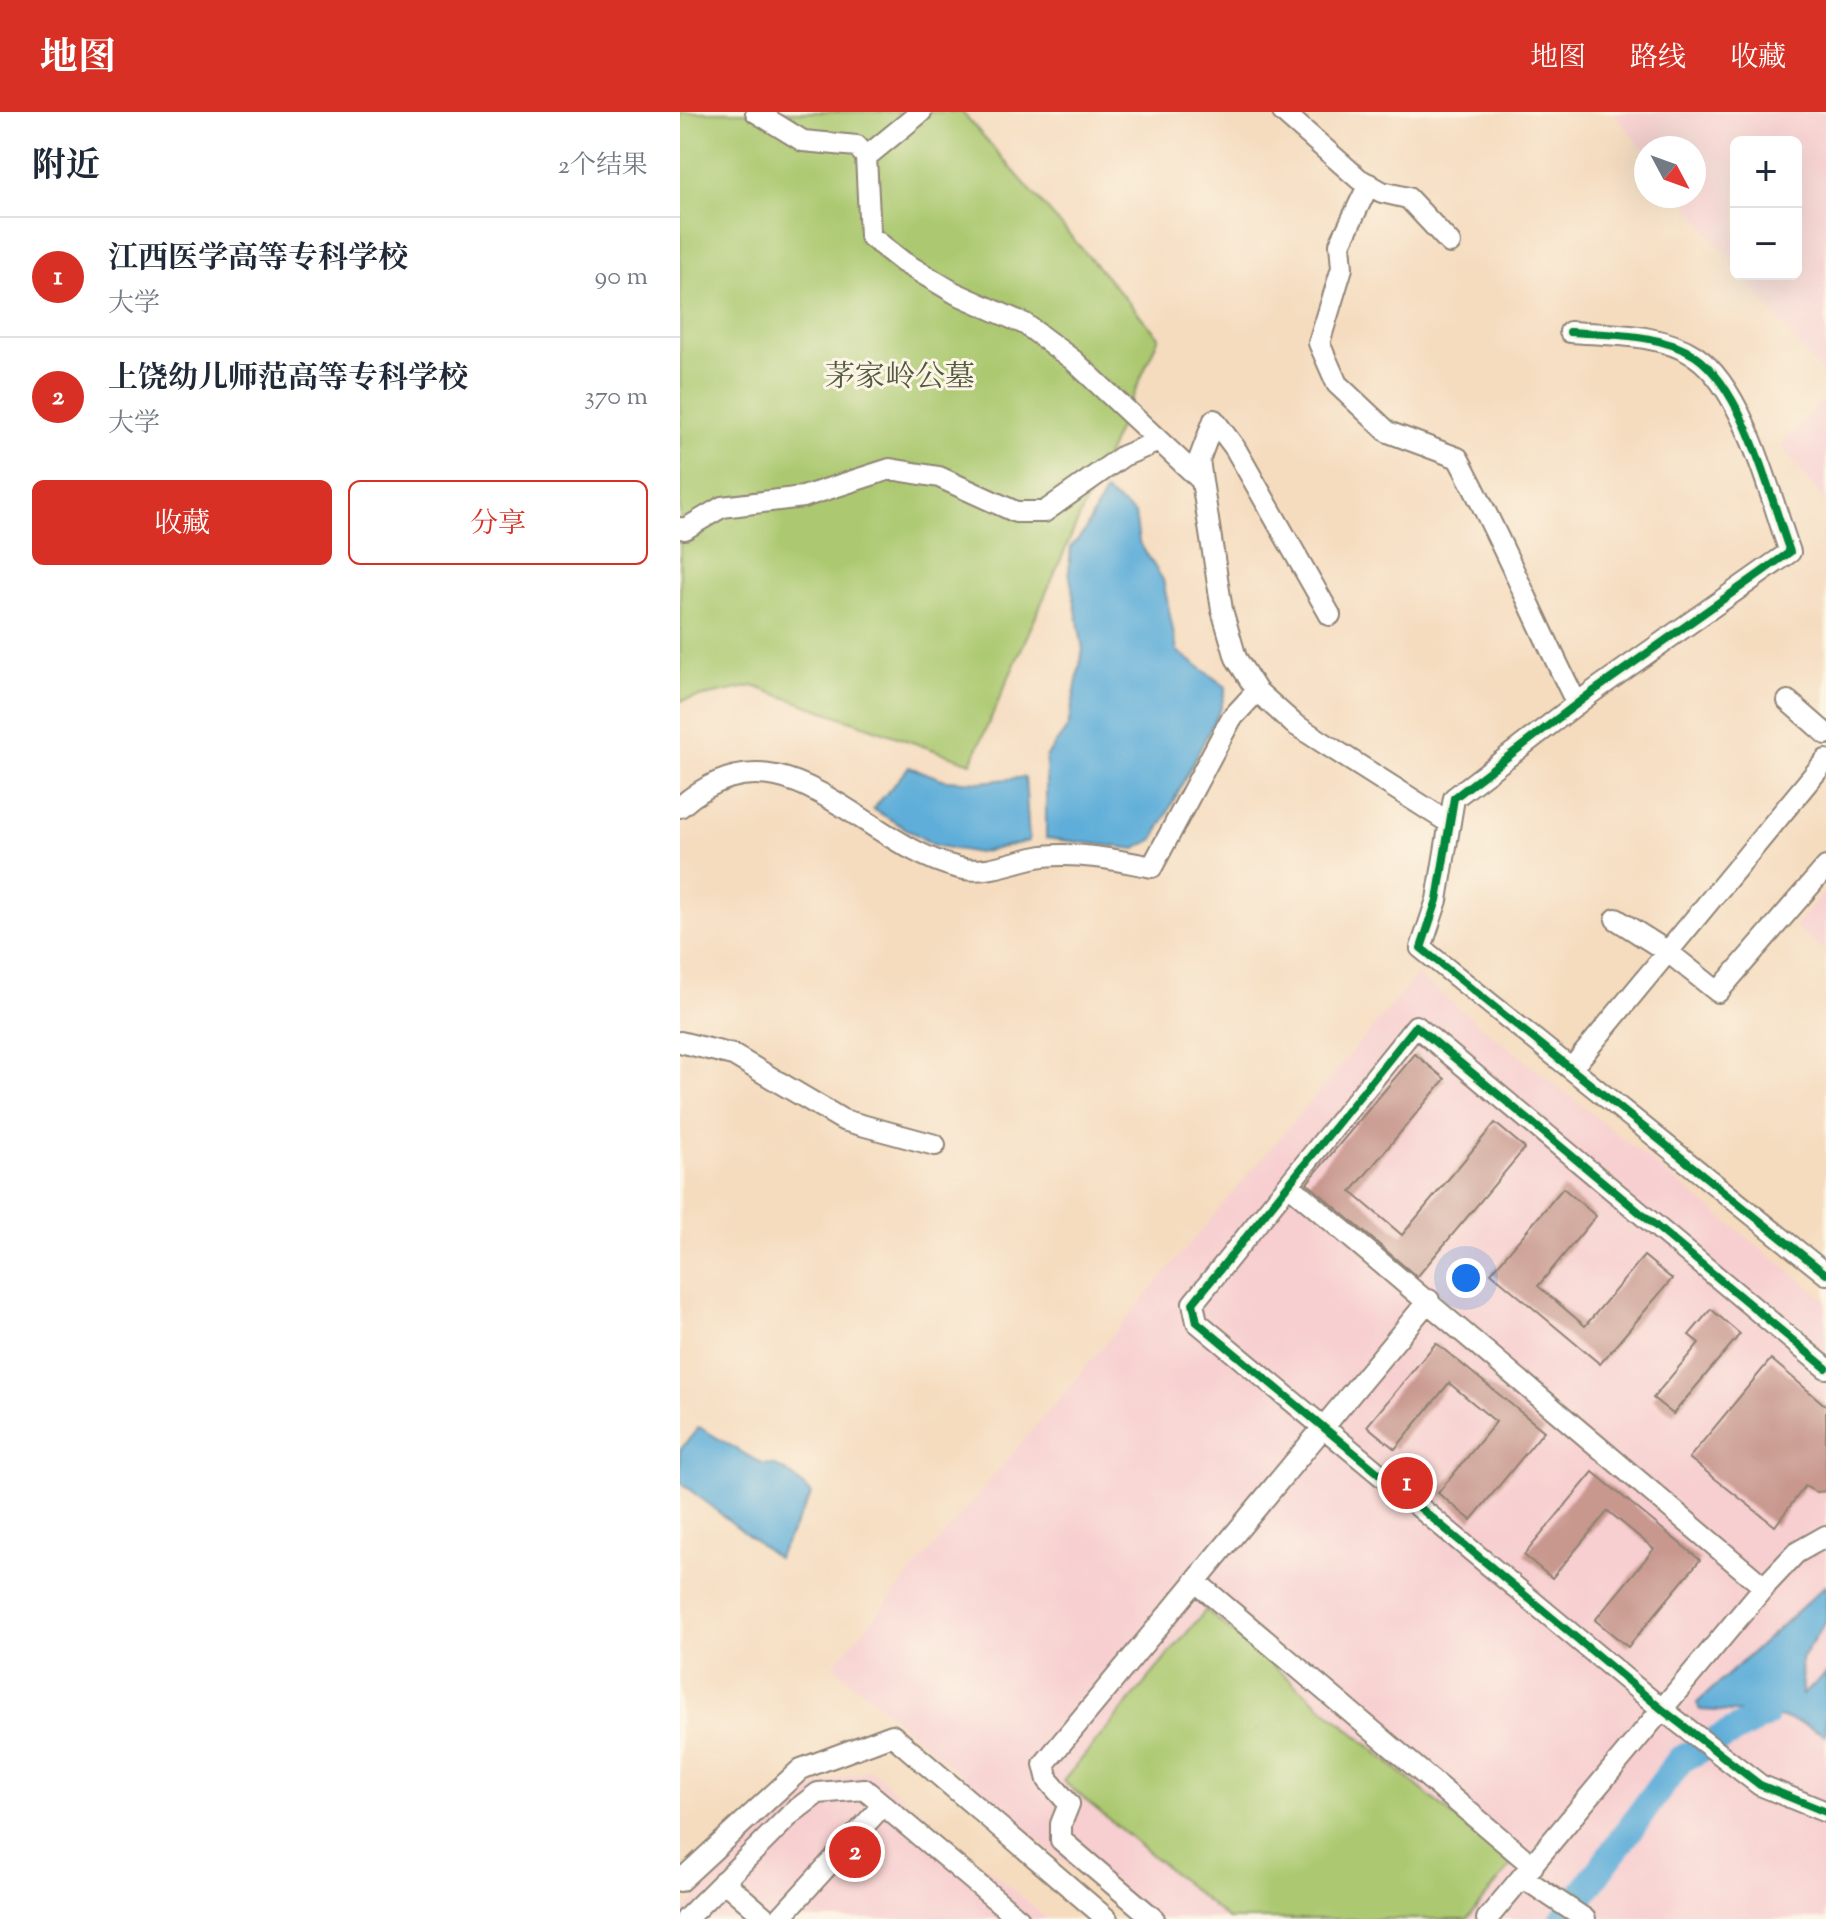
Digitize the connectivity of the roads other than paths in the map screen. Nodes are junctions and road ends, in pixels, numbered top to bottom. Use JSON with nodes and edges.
{"nodes":[{"id":1,"x":756,"y":112,"type":"edge"},
{"id":2,"x":921,"y":112,"type":"edge"},
{"id":3,"x":1283,"y":112,"type":"edge"},
{"id":4,"x":866,"y":157,"type":"junction"},
{"id":5,"x":1369,"y":184,"type":"junction"},
{"id":6,"x":1450,"y":243,"type":"dead end"},
{"id":7,"x":1570,"y":332,"type":"dead end"},
{"id":8,"x":1159,"y":441,"type":"junction"},
{"id":9,"x":1202,"y":481,"type":"junction"},
{"id":10,"x":680,"y":528,"type":"edge"},
{"id":11,"x":1330,"y":615,"type":"dead end"},
{"id":12,"x":1257,"y":691,"type":"junction"},
{"id":13,"x":1788,"y":701,"type":"dead end"},
{"id":14,"x":1577,"y":704,"type":"junction"},
{"id":15,"x":1826,"y":734,"type":"edge"},
{"id":16,"x":1826,"y":760,"type":"edge"},
{"id":17,"x":680,"y":807,"type":"edge"},
{"id":18,"x":1448,"y":822,"type":"junction"},
{"id":19,"x":1826,"y":867,"type":"edge"},
{"id":20,"x":1616,"y":919,"type":"dead end"},
{"id":21,"x":1668,"y":952,"type":"junction"},
{"id":22,"x":680,"y":1042,"type":"edge"},
{"id":23,"x":1571,"y":1069,"type":"junction"},
{"id":24,"x":935,"y":1145,"type":"dead end"},
{"id":25,"x":1289,"y":1185,"type":"junction"},
{"id":26,"x":1826,"y":1274,"type":"edge"},
{"id":27,"x":1429,"y":1300,"type":"junction"},
{"id":28,"x":1826,"y":1368,"type":"edge"},
{"id":29,"x":1322,"y":1427,"type":"junction"},
{"id":30,"x":1826,"y":1536,"type":"edge"},
{"id":31,"x":1195,"y":1581,"type":"junction"},
{"id":32,"x":1764,"y":1587,"type":"junction"},
{"id":33,"x":1671,"y":1717,"type":"junction"},
{"id":34,"x":883,"y":1805,"type":"junction"},
{"id":35,"x":1826,"y":1812,"type":"edge"},
{"id":36,"x":1528,"y":1872,"type":"junction"},
{"id":37,"x":680,"y":1881,"type":"edge"},
{"id":38,"x":723,"y":1881,"type":"junction"},
{"id":39,"x":687,"y":1919,"type":"edge"},
{"id":40,"x":767,"y":1919,"type":"edge"},
{"id":41,"x":779,"y":1919,"type":"edge"},
{"id":42,"x":1019,"y":1919,"type":"edge"},
{"id":43,"x":1107,"y":1919,"type":"edge"},
{"id":44,"x":1154,"y":1919,"type":"edge"},
{"id":45,"x":1487,"y":1919,"type":"edge"},
{"id":46,"x":1585,"y":1919,"type":"edge"}],
"edges":[{"from":1,"to":4,"type":"street"},
{"from":2,"to":4,"type":"street"},
{"from":3,"to":5,"type":"street"},
{"from":4,"to":8,"type":"street"},
{"from":5,"to":6,"type":"street"},
{"from":5,"to":14,"type":"street"},
{"from":7,"to":14,"type":"street"},
{"from":8,"to":9,"type":"street"},
{"from":8,"to":10,"type":"street"},
{"from":9,"to":11,"type":"street"},
{"from":9,"to":12,"type":"street"},
{"from":12,"to":17,"type":"street"},
{"from":12,"to":18,"type":"street"},
{"from":13,"to":15,"type":"street"},
{"from":14,"to":18,"type":"street"},
{"from":16,"to":21,"type":"street"},
{"from":18,"to":23,"type":"street"},
{"from":19,"to":21,"type":"street"},
{"from":20,"to":21,"type":"street"},
{"from":21,"to":23,"type":"street"},
{"from":22,"to":24,"type":"street"},
{"from":23,"to":26,"type":"street"},
{"from":25,"to":27,"type":"street"},
{"from":25,"to":28,"type":"street"},
{"from":25,"to":29,"type":"street"},
{"from":27,"to":29,"type":"street"},
{"from":27,"to":32,"type":"street"},
{"from":29,"to":31,"type":"street"},
{"from":29,"to":33,"type":"street"},
{"from":30,"to":32,"type":"street"},
{"from":31,"to":36,"type":"street"},
{"from":31,"to":44,"type":"street"},
{"from":32,"to":33,"type":"street"},
{"from":33,"to":35,"type":"street"},
{"from":33,"to":36,"type":"street"},
{"from":34,"to":38,"type":"street"},
{"from":34,"to":41,"type":"street"},
{"from":34,"to":42,"type":"street"},
{"from":36,"to":45,"type":"street"},
{"from":36,"to":46,"type":"street"},
{"from":37,"to":43,"type":"street"},
{"from":38,"to":39,"type":"street"},
{"from":38,"to":40,"type":"street"}]}
